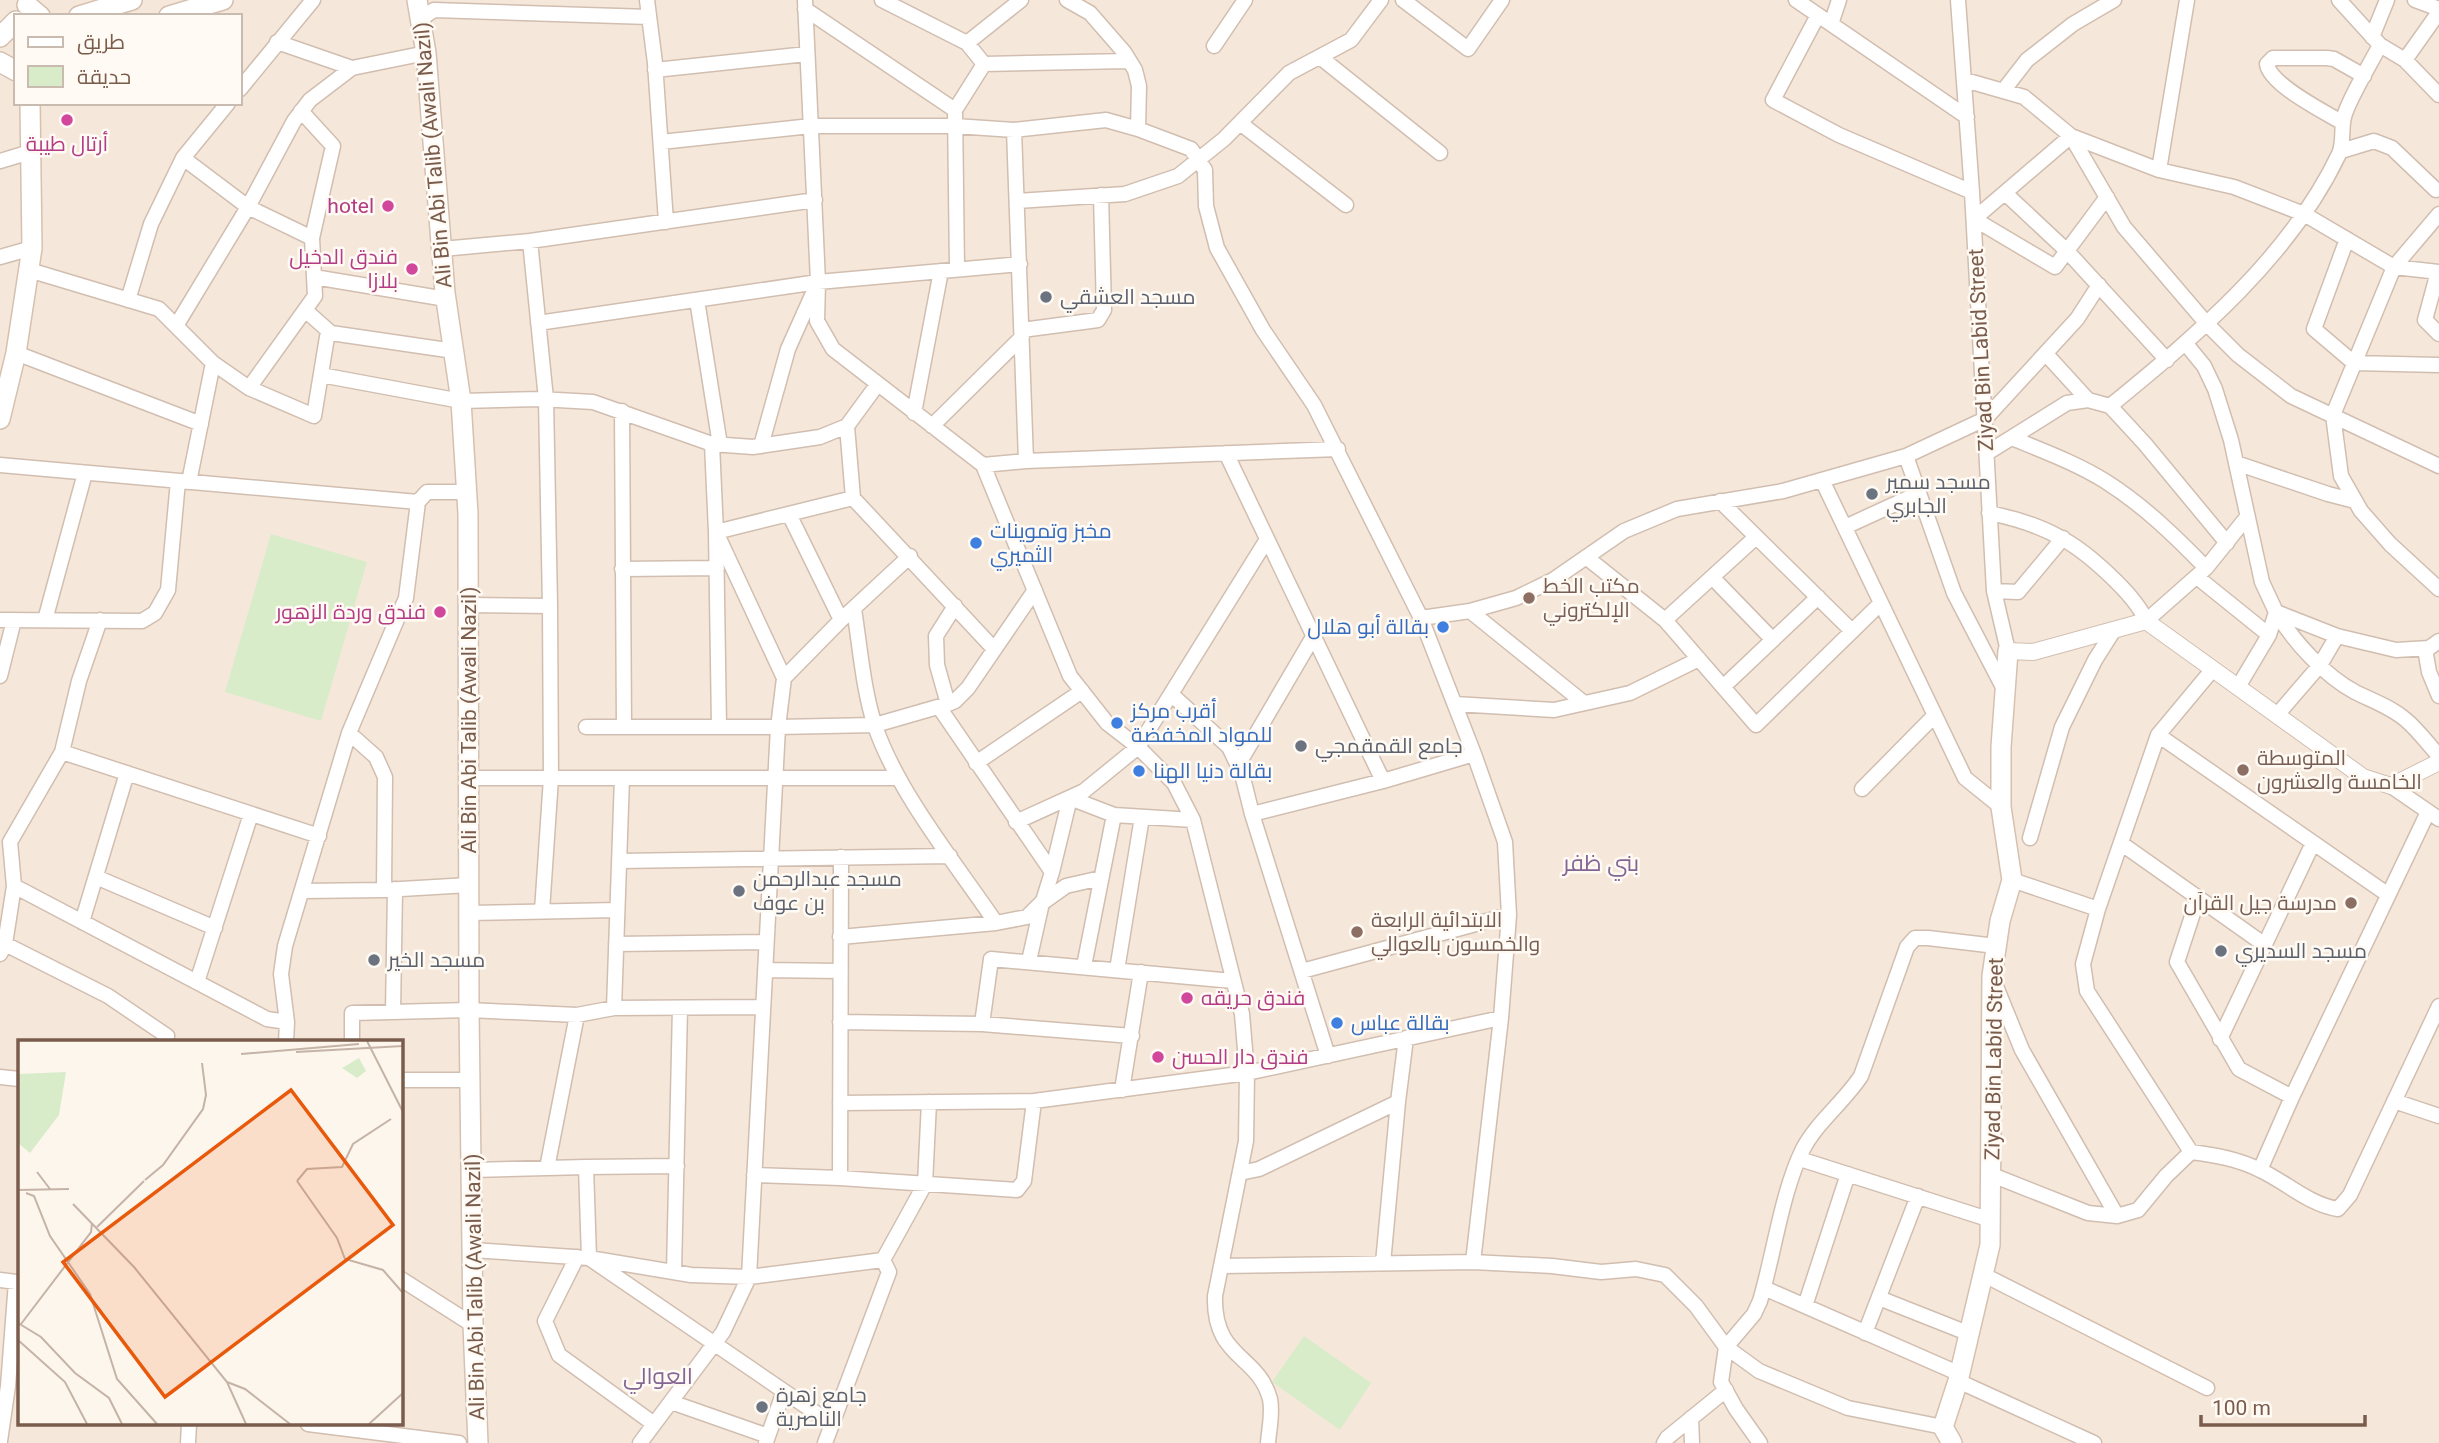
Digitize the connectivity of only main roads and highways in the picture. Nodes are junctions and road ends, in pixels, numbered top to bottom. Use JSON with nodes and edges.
{"nodes":[{"id":1,"x":132,"y":0,"type":"edge"},
{"id":2,"x":223,"y":0,"type":"edge"},
{"id":3,"x":419,"y":10,"type":"edge"},
{"id":4,"x":86,"y":14,"type":"edge"},
{"id":5,"x":176,"y":14,"type":"edge"},
{"id":6,"x":14,"y":24,"type":"edge"},
{"id":7,"x":0,"y":37,"type":"edge"},
{"id":8,"x":30,"y":105,"type":"edge"},
{"id":9,"x":0,"y":419,"type":"edge"},
{"id":10,"x":2008,"y":651,"type":"road end"},
{"id":11,"x":1947,"y":1435,"type":"edge"},
{"id":12,"x":478,"y":1443,"type":"edge"}],
"edges":[{"from":1,"to":4,"type":"main road"},
{"from":2,"to":5,"type":"main road"},
{"from":3,"to":12,"type":"main road","name":"Ali Bin Abi Talib (Awali Nazil)"},
{"from":6,"to":7,"type":"main road"},
{"from":8,"to":9,"type":"main road"},
{"from":10,"to":11,"type":"main road","name":"Ziyad Bin Labid Street"}]}
